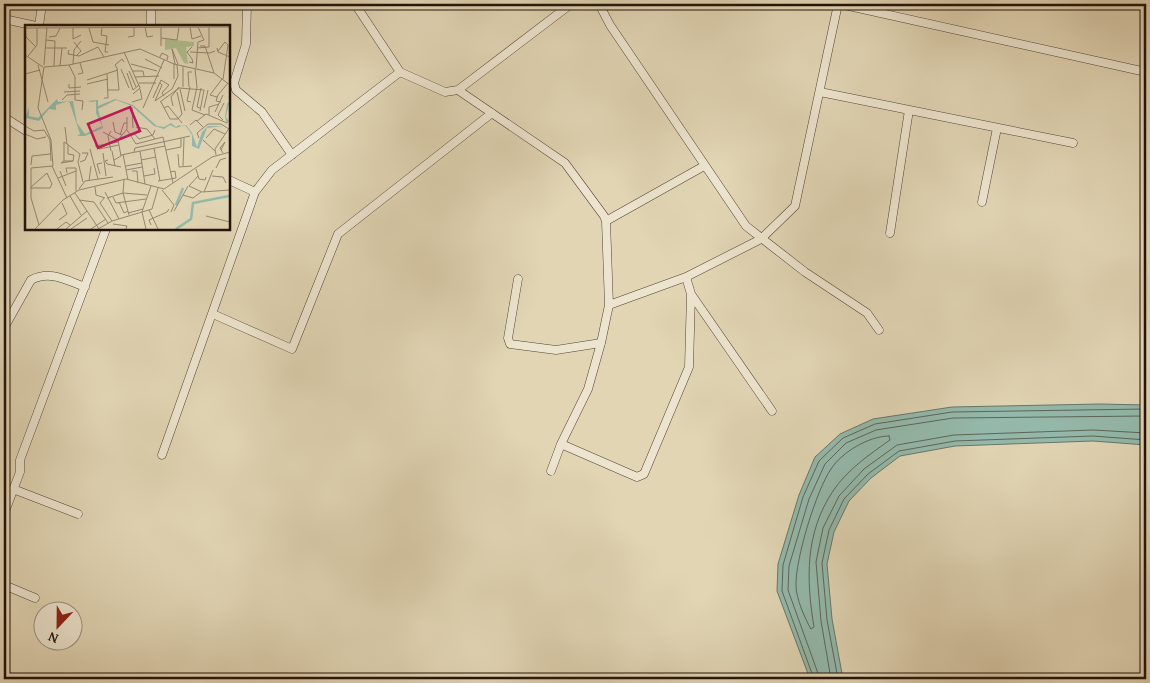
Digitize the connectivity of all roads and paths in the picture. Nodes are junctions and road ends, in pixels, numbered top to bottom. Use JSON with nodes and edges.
{"nodes":[{"id":1,"x":42,"y":4,"type":"edge"},
{"id":2,"x":152,"y":4,"type":"edge"},
{"id":3,"x":247,"y":4,"type":"edge"},
{"id":4,"x":571,"y":4,"type":"edge"},
{"id":5,"x":599,"y":4,"type":"edge"},
{"id":6,"x":839,"y":4,"type":"edge"},
{"id":7,"x":357,"y":7,"type":"dead end"},
{"id":8,"x":4,"y":19,"type":"edge"},
{"id":9,"x":33,"y":25,"type":"edge"},
{"id":10,"x":38,"y":25,"type":"edge"},
{"id":11,"x":151,"y":25,"type":"edge"},
{"id":12,"x":230,"y":70,"type":"edge"},
{"id":13,"x":238,"y":72,"type":"junction"},
{"id":14,"x":400,"y":72,"type":"junction"},
{"id":15,"x":1146,"y":72,"type":"edge"},
{"id":16,"x":458,"y":90,"type":"junction"},
{"id":17,"x":820,"y":92,"type":"junction"},
{"id":18,"x":909,"y":110,"type":"junction"},
{"id":19,"x":492,"y":113,"type":"junction"},
{"id":20,"x":4,"y":118,"type":"edge"},
{"id":21,"x":997,"y":128,"type":"junction"},
{"id":22,"x":25,"y":130,"type":"edge"},
{"id":23,"x":1072,"y":143,"type":"dead end"},
{"id":24,"x":292,"y":155,"type":"junction"},
{"id":25,"x":704,"y":166,"type":"junction"},
{"id":26,"x":230,"y":180,"type":"edge"},
{"id":27,"x":255,"y":192,"type":"junction"},
{"id":28,"x":982,"y":202,"type":"dead end"},
{"id":29,"x":606,"y":221,"type":"junction"},
{"id":30,"x":106,"y":230,"type":"edge"},
{"id":31,"x":890,"y":233,"type":"dead end"},
{"id":32,"x":761,"y":239,"type":"junction"},
{"id":33,"x":686,"y":277,"type":"junction"},
{"id":34,"x":518,"y":279,"type":"dead end"},
{"id":35,"x":85,"y":287,"type":"junction"},
{"id":36,"x":690,"y":294,"type":"junction"},
{"id":37,"x":609,"y":305,"type":"junction"},
{"id":38,"x":213,"y":314,"type":"junction"},
{"id":39,"x":4,"y":328,"type":"edge"},
{"id":40,"x":879,"y":330,"type":"dead end"},
{"id":41,"x":601,"y":343,"type":"junction"},
{"id":42,"x":772,"y":411,"type":"dead end"},
{"id":43,"x":561,"y":444,"type":"junction"},
{"id":44,"x":162,"y":455,"type":"dead end"},
{"id":45,"x":551,"y":471,"type":"dead end"},
{"id":46,"x":13,"y":490,"type":"junction"},
{"id":47,"x":4,"y":514,"type":"edge"},
{"id":48,"x":78,"y":514,"type":"dead end"},
{"id":49,"x":4,"y":586,"type":"edge"},
{"id":50,"x":34,"y":598,"type":"dead end"}],
"edges":[{"from":1,"to":10,"type":"street"},
{"from":2,"to":11,"type":"street"},
{"from":3,"to":13,"type":"street"},
{"from":4,"to":16,"type":"street"},
{"from":5,"to":25,"type":"street"},
{"from":6,"to":15,"type":"street"},
{"from":6,"to":17,"type":"street"},
{"from":7,"to":14,"type":"street"},
{"from":8,"to":9,"type":"street"},
{"from":12,"to":13,"type":"street"},
{"from":13,"to":24,"type":"street"},
{"from":14,"to":16,"type":"street"},
{"from":14,"to":24,"type":"street"},
{"from":16,"to":19,"type":"street"},
{"from":17,"to":18,"type":"street"},
{"from":17,"to":32,"type":"street"},
{"from":18,"to":21,"type":"street"},
{"from":18,"to":31,"type":"street"},
{"from":19,"to":29,"type":"street"},
{"from":19,"to":38,"type":"street"},
{"from":20,"to":22,"type":"street"},
{"from":21,"to":23,"type":"street"},
{"from":21,"to":28,"type":"street"},
{"from":24,"to":27,"type":"street"},
{"from":25,"to":29,"type":"street"},
{"from":25,"to":32,"type":"street"},
{"from":26,"to":27,"type":"street"},
{"from":27,"to":38,"type":"street"},
{"from":29,"to":37,"type":"street"},
{"from":30,"to":35,"type":"street"},
{"from":32,"to":33,"type":"street"},
{"from":32,"to":40,"type":"street"},
{"from":33,"to":36,"type":"street"},
{"from":33,"to":37,"type":"street"},
{"from":34,"to":41,"type":"street"},
{"from":35,"to":39,"type":"street"},
{"from":35,"to":46,"type":"street"},
{"from":36,"to":42,"type":"street"},
{"from":36,"to":43,"type":"street"},
{"from":37,"to":41,"type":"street"},
{"from":38,"to":44,"type":"street"},
{"from":41,"to":43,"type":"street"},
{"from":43,"to":45,"type":"street"},
{"from":46,"to":47,"type":"street"},
{"from":46,"to":48,"type":"street"},
{"from":49,"to":50,"type":"street"}]}
